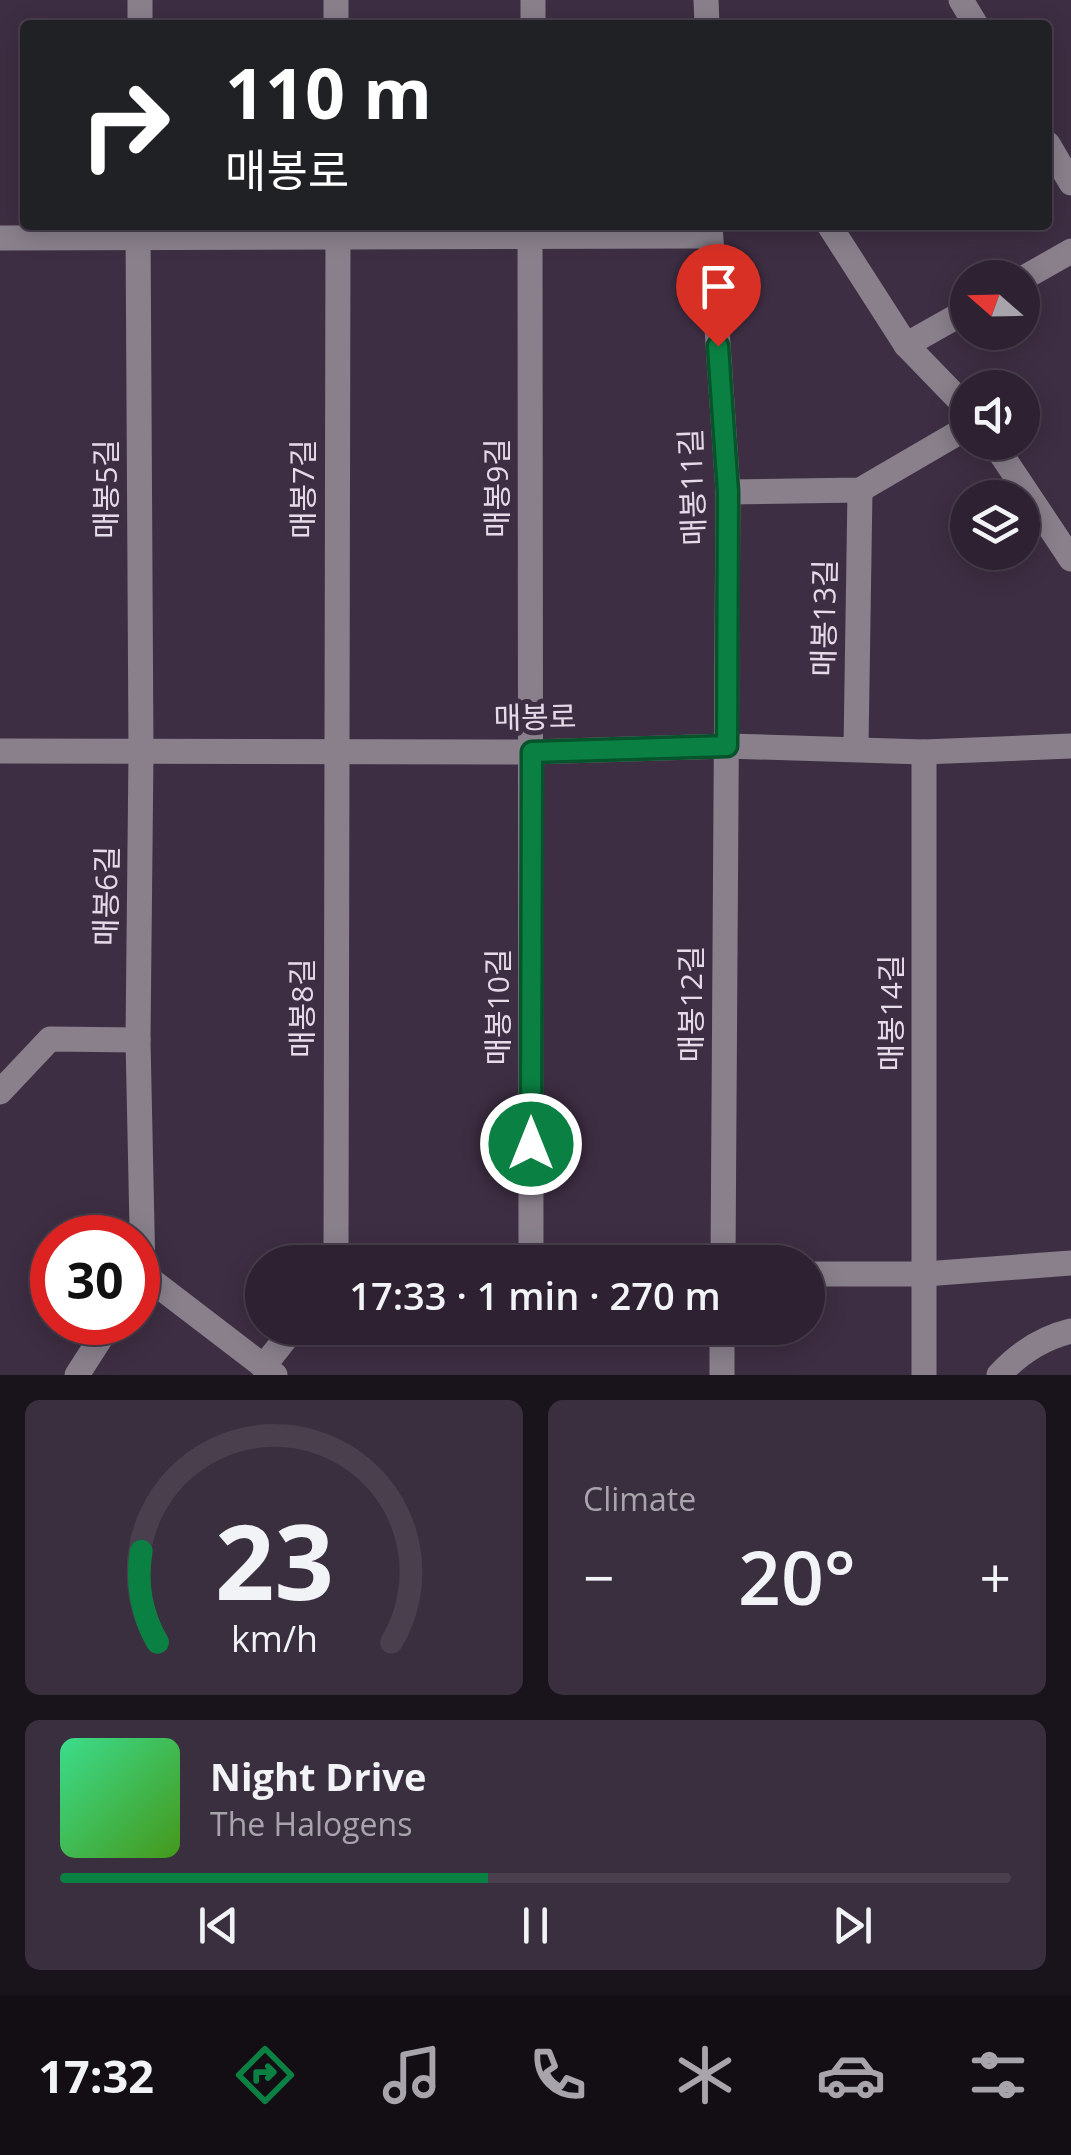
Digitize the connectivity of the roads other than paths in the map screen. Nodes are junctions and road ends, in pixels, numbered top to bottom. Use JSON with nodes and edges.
{"nodes":[{"id":1,"x":1052,"y":151,"type":"edge"},
{"id":2,"x":1071,"y":183,"type":"edge"},
{"id":3,"x":338,"y":230,"type":"edge"},
{"id":4,"x":710,"y":230,"type":"edge"},
{"id":5,"x":832,"y":230,"type":"edge"},
{"id":6,"x":530,"y":231,"type":"edge"},
{"id":7,"x":138,"y":232,"type":"edge"},
{"id":8,"x":0,"y":238,"type":"edge"},
{"id":9,"x":1071,"y":251,"type":"edge"},
{"id":10,"x":1040,"y":269,"type":"edge"},
{"id":11,"x":950,"y":320,"type":"edge"},
{"id":12,"x":906,"y":345,"type":"junction"},
{"id":13,"x":950,"y":390,"type":"edge"},
{"id":14,"x":950,"y":438,"type":"edge"},
{"id":15,"x":1005,"y":460,"type":"edge"},
{"id":16,"x":860,"y":490,"type":"junction"},
{"id":17,"x":728,"y":492,"type":"junction"},
{"id":18,"x":1071,"y":559,"type":"edge"},
{"id":19,"x":727,"y":746,"type":"junction"},
{"id":20,"x":1071,"y":746,"type":"edge"},
{"id":21,"x":856,"y":748,"type":"junction"},
{"id":22,"x":0,"y":751,"type":"edge"},
{"id":23,"x":335,"y":752,"type":"junction"},
{"id":24,"x":532,"y":752,"type":"junction"},
{"id":25,"x":924,"y":752,"type":"junction"},
{"id":26,"x":141,"y":753,"type":"junction"},
{"id":27,"x":138,"y":1040,"type":"junction"},
{"id":28,"x":0,"y":1092,"type":"edge"},
{"id":29,"x":139,"y":1215,"type":"edge"},
{"id":30,"x":336,"y":1245,"type":"edge"},
{"id":31,"x":531,"y":1245,"type":"edge"},
{"id":32,"x":722,"y":1245,"type":"edge"},
{"id":33,"x":1071,"y":1263,"type":"edge"},
{"id":34,"x":825,"y":1274,"type":"edge"},
{"id":35,"x":925,"y":1274,"type":"junction"},
{"id":36,"x":160,"y":1292,"type":"edge"},
{"id":37,"x":1071,"y":1330,"type":"edge"},
{"id":38,"x":96,"y":1345,"type":"edge"},
{"id":39,"x":285,"y":1345,"type":"edge"},
{"id":40,"x":722,"y":1345,"type":"edge"},
{"id":41,"x":270,"y":1371,"type":"edge"},
{"id":42,"x":77,"y":1375,"type":"edge"},
{"id":43,"x":722,"y":1375,"type":"edge"},
{"id":44,"x":924,"y":1375,"type":"edge"},
{"id":45,"x":999,"y":1375,"type":"edge"}],
"edges":[{"from":1,"to":2,"type":"street"},
{"from":3,"to":6,"type":"street"},
{"from":3,"to":7,"type":"street"},
{"from":3,"to":23,"type":"street","name":"매봉7길"},
{"from":4,"to":6,"type":"street"},
{"from":4,"to":17,"type":"street","name":"매봉11길"},
{"from":5,"to":12,"type":"street"},
{"from":6,"to":24,"type":"street","name":"매봉9길"},
{"from":7,"to":8,"type":"street"},
{"from":7,"to":26,"type":"street","name":"매봉5길"},
{"from":9,"to":10,"type":"street"},
{"from":11,"to":12,"type":"street"},
{"from":12,"to":13,"type":"street"},
{"from":14,"to":16,"type":"street"},
{"from":15,"to":18,"type":"street"},
{"from":16,"to":17,"type":"street"},
{"from":16,"to":21,"type":"street","name":"매봉13길"},
{"from":17,"to":19,"type":"street","name":"매봉11길"},
{"from":19,"to":21,"type":"street","name":"매봉로"},
{"from":19,"to":24,"type":"street","name":"매봉로"},
{"from":19,"to":32,"type":"street","name":"매봉12길"},
{"from":20,"to":25,"type":"street","name":"매봉로"},
{"from":21,"to":25,"type":"street","name":"매봉로"},
{"from":22,"to":26,"type":"street","name":"매봉로"},
{"from":23,"to":24,"type":"street","name":"매봉로"},
{"from":23,"to":26,"type":"street","name":"매봉로"},
{"from":23,"to":30,"type":"street","name":"매봉8길"},
{"from":24,"to":31,"type":"street","name":"매봉10길"},
{"from":25,"to":35,"type":"street","name":"매봉14길"},
{"from":26,"to":27,"type":"street","name":"매봉6길"},
{"from":27,"to":28,"type":"street"},
{"from":27,"to":29,"type":"street","name":"매봉6길"},
{"from":33,"to":35,"type":"street"},
{"from":34,"to":35,"type":"street"},
{"from":35,"to":44,"type":"street","name":"매봉14길"},
{"from":36,"to":41,"type":"street","name":"매봉6길"},
{"from":37,"to":45,"type":"street"},
{"from":38,"to":42,"type":"street"},
{"from":39,"to":41,"type":"street"},
{"from":40,"to":43,"type":"street"}]}
